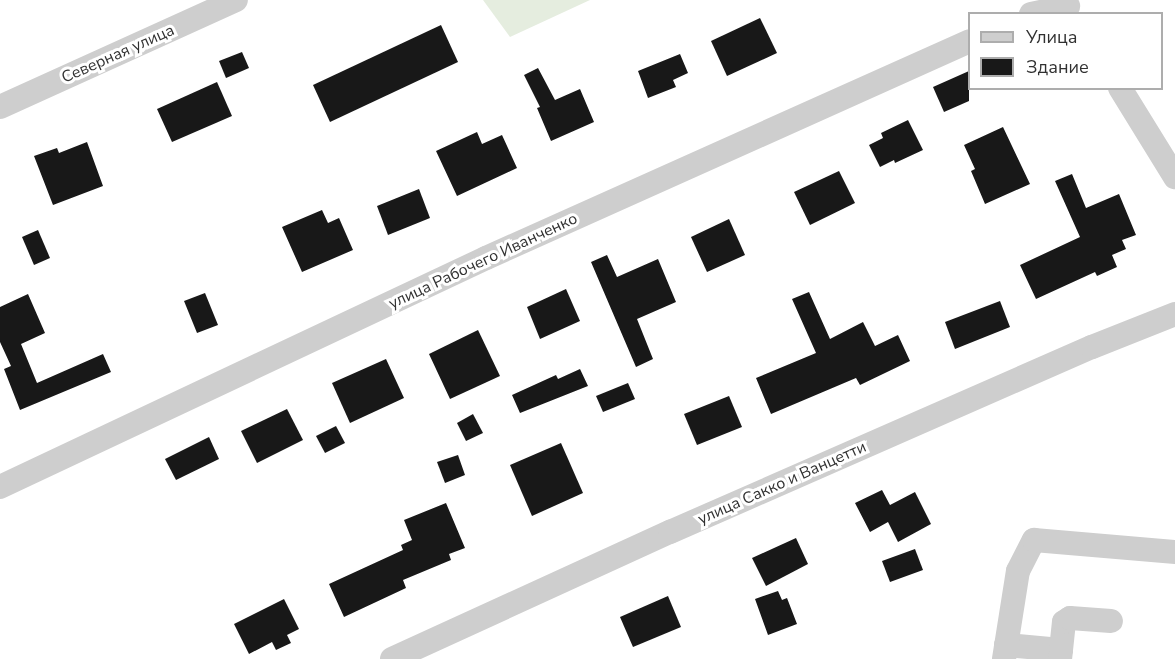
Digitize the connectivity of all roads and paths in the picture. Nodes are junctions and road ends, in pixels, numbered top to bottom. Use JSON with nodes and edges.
{"nodes":[{"id":1,"x":236,"y":0,"type":"edge"},
{"id":2,"x":1069,"y":6,"type":"edge"},
{"id":3,"x":1040,"y":12,"type":"edge"},
{"id":4,"x":968,"y":41,"type":"edge"},
{"id":5,"x":1121,"y":90,"type":"edge"},
{"id":6,"x":0,"y":107,"type":"edge"},
{"id":7,"x":1172,"y":169,"type":"edge"},
{"id":8,"x":1175,"y":314,"type":"edge"},
{"id":9,"x":0,"y":486,"type":"edge"},
{"id":10,"x":1175,"y":552,"type":"edge"},
{"id":11,"x":1111,"y":621,"type":"dead end"},
{"id":12,"x":1005,"y":652,"type":"edge"},
{"id":13,"x":1061,"y":654,"type":"edge"},
{"id":14,"x":392,"y":659,"type":"edge"}],
"edges":[{"from":1,"to":6,"type":"street","name":"Северная улица"},
{"from":2,"to":3,"type":"street"},
{"from":4,"to":9,"type":"street","name":"улица Рабочего Иванченко"},
{"from":5,"to":7,"type":"street"},
{"from":8,"to":14,"type":"street","name":"улица Сакко и Ванцетти"},
{"from":10,"to":12,"type":"street"},
{"from":11,"to":13,"type":"street"},
{"from":12,"to":13,"type":"street"}]}
